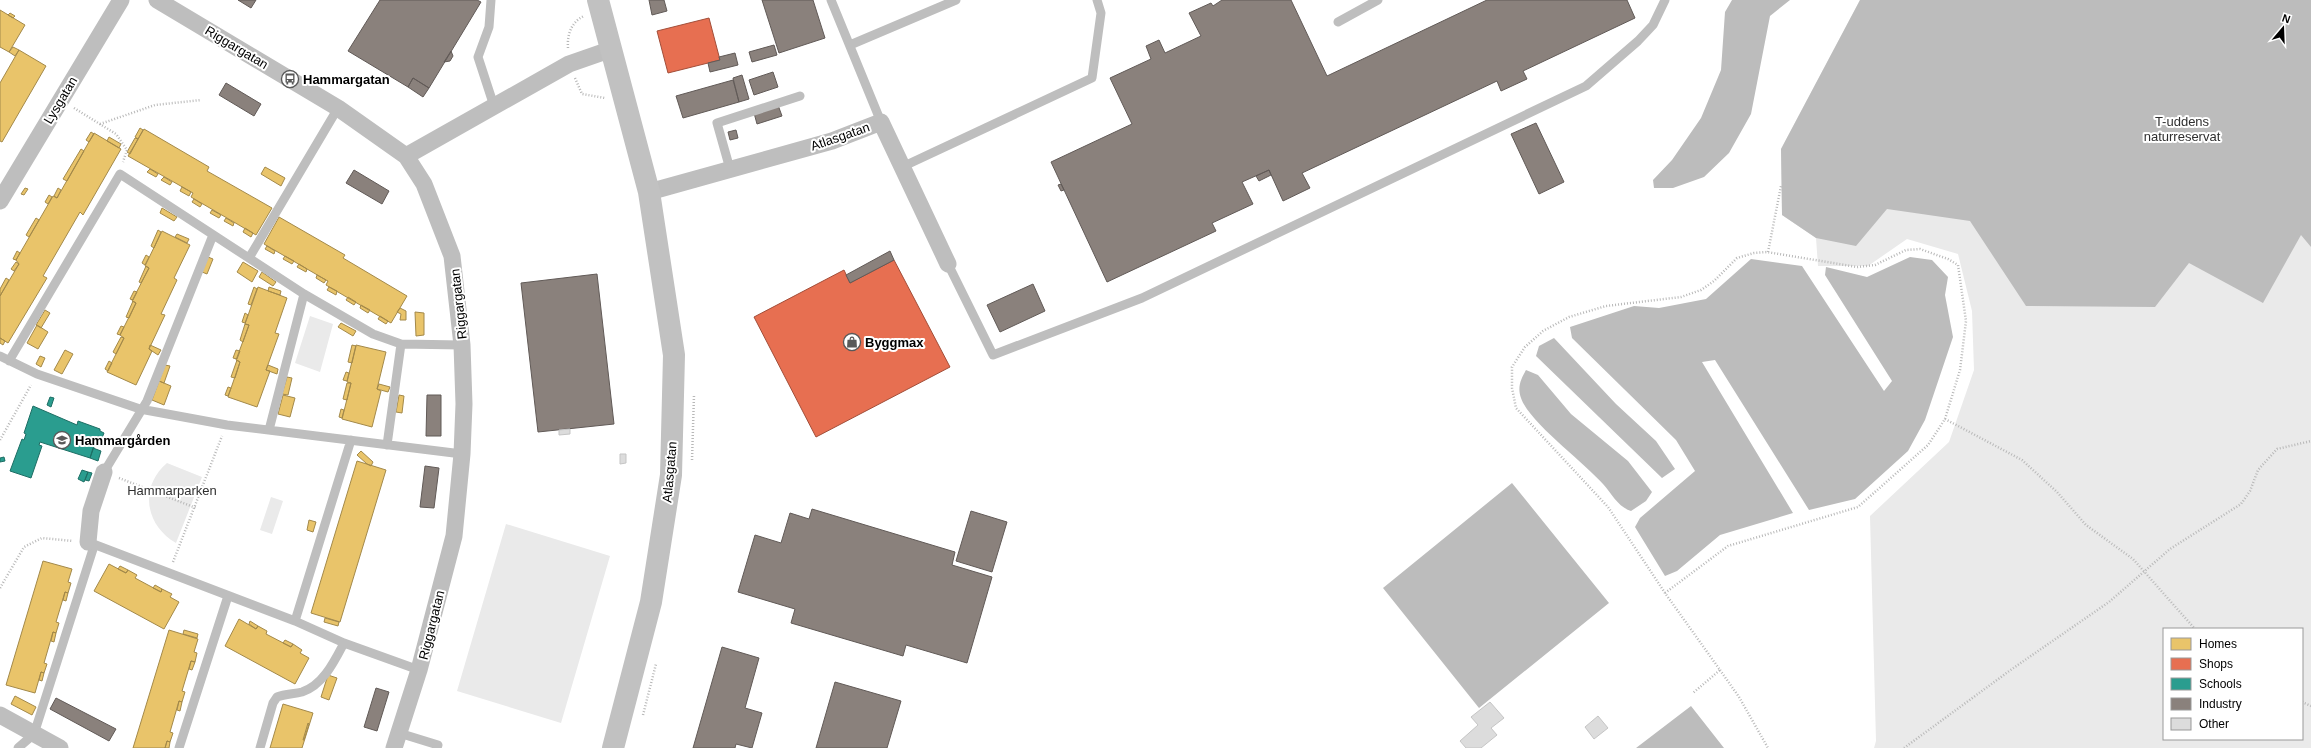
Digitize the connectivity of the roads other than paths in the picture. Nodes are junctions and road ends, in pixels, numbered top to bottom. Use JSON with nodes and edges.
{"nodes":[{"id":1,"x":121,"y":0,"type":"edge"},
{"id":2,"x":157,"y":0,"type":"edge"},
{"id":3,"x":491,"y":0,"type":"edge"},
{"id":4,"x":598,"y":0,"type":"edge"},
{"id":5,"x":831,"y":0,"type":"edge"},
{"id":6,"x":956,"y":0,"type":"edge"},
{"id":7,"x":1097,"y":0,"type":"edge"},
{"id":8,"x":1378,"y":0,"type":"edge"},
{"id":9,"x":1665,"y":0,"type":"edge"},
{"id":10,"x":1338,"y":22,"type":"dead end"},
{"id":11,"x":850,"y":45,"type":"junction"},
{"id":12,"x":612,"y":49,"type":"junction"},
{"id":13,"x":800,"y":96,"type":"dead end"},
{"id":14,"x":494,"y":106,"type":"junction"},
{"id":15,"x":338,"y":108,"type":"junction"},
{"id":16,"x":881,"y":122,"type":"junction"},
{"id":17,"x":406,"y":156,"type":"junction"},
{"id":18,"x":902,"y":167,"type":"junction"},
{"id":19,"x":730,"y":168,"type":"junction"},
{"id":20,"x":649,"y":192,"type":"junction"},
{"id":21,"x":0,"y":201,"type":"edge"},
{"id":22,"x":212,"y":235,"type":"junction"},
{"id":23,"x":249,"y":258,"type":"junction"},
{"id":24,"x":948,"y":264,"type":"joint"},
{"id":25,"x":304,"y":294,"type":"junction"},
{"id":26,"x":401,"y":344,"type":"junction"},
{"id":27,"x":462,"y":345,"type":"junction"},
{"id":28,"x":0,"y":356,"type":"edge"},
{"id":29,"x":9,"y":361,"type":"junction"},
{"id":30,"x":140,"y":409,"type":"junction"},
{"id":31,"x":269,"y":430,"type":"junction"},
{"id":32,"x":351,"y":440,"type":"junction"},
{"id":33,"x":387,"y":446,"type":"junction"},
{"id":34,"x":462,"y":454,"type":"junction"},
{"id":35,"x":104,"y":472,"type":"joint"},
{"id":36,"x":91,"y":544,"type":"junction"},
{"id":37,"x":228,"y":596,"type":"junction"},
{"id":38,"x":295,"y":621,"type":"junction"},
{"id":39,"x":344,"y":643,"type":"junction"},
{"id":40,"x":419,"y":670,"type":"junction"},
{"id":41,"x":0,"y":715,"type":"edge"},
{"id":42,"x":34,"y":734,"type":"junction"},
{"id":43,"x":397,"y":740,"type":"edge"},
{"id":44,"x":18,"y":748,"type":"edge"},
{"id":45,"x":60,"y":748,"type":"edge"},
{"id":46,"x":179,"y":748,"type":"edge"},
{"id":47,"x":260,"y":748,"type":"edge"},
{"id":48,"x":437,"y":748,"type":"edge"},
{"id":49,"x":613,"y":748,"type":"edge"}],
"edges":[{"from":1,"to":21,"type":"street","name":"Lysgatan"},
{"from":2,"to":15,"type":"street","name":"Riggargatan"},
{"from":3,"to":14,"type":"lane"},
{"from":4,"to":12,"type":"street","name":"Atlasgatan"},
{"from":5,"to":11,"type":"lane"},
{"from":6,"to":11,"type":"lane"},
{"from":7,"to":18,"type":"lane"},
{"from":8,"to":10,"type":"lane"},
{"from":9,"to":24,"type":"lane"},
{"from":11,"to":16,"type":"lane"},
{"from":12,"to":14,"type":"street"},
{"from":12,"to":20,"type":"street","name":"Atlasgatan"},
{"from":13,"to":19,"type":"lane"},
{"from":14,"to":17,"type":"street"},
{"from":15,"to":17,"type":"street","name":"Riggargatan"},
{"from":15,"to":23,"type":"lane"},
{"from":16,"to":18,"type":"street","name":"Atlasgatan"},
{"from":16,"to":19,"type":"street","name":"Atlasgatan"},
{"from":17,"to":27,"type":"street","name":"Riggargatan"},
{"from":18,"to":24,"type":"street","name":"Atlasgatan"},
{"from":19,"to":20,"type":"street","name":"Atlasgatan"},
{"from":20,"to":49,"type":"street","name":"Atlasgatan"},
{"from":22,"to":23,"type":"lane"},
{"from":22,"to":29,"type":"lane"},
{"from":22,"to":30,"type":"lane"},
{"from":23,"to":25,"type":"lane"},
{"from":25,"to":26,"type":"lane"},
{"from":25,"to":31,"type":"lane"},
{"from":26,"to":27,"type":"lane"},
{"from":26,"to":33,"type":"lane"},
{"from":27,"to":34,"type":"street","name":"Riggargatan"},
{"from":28,"to":29,"type":"lane"},
{"from":29,"to":30,"type":"lane"},
{"from":30,"to":31,"type":"lane"},
{"from":30,"to":35,"type":"lane"},
{"from":31,"to":32,"type":"lane"},
{"from":32,"to":33,"type":"lane"},
{"from":32,"to":38,"type":"lane"},
{"from":33,"to":34,"type":"lane"},
{"from":34,"to":40,"type":"street","name":"Riggargatan"},
{"from":35,"to":36,"type":"street"},
{"from":36,"to":37,"type":"lane"},
{"from":36,"to":42,"type":"lane"},
{"from":37,"to":38,"type":"lane"},
{"from":37,"to":46,"type":"lane"},
{"from":38,"to":39,"type":"lane"},
{"from":39,"to":40,"type":"lane"},
{"from":39,"to":47,"type":"lane"},
{"from":40,"to":43,"type":"street","name":"Riggargatan"},
{"from":41,"to":42,"type":"street"},
{"from":42,"to":44,"type":"lane"},
{"from":42,"to":45,"type":"street"},
{"from":43,"to":48,"type":"lane"}]}
